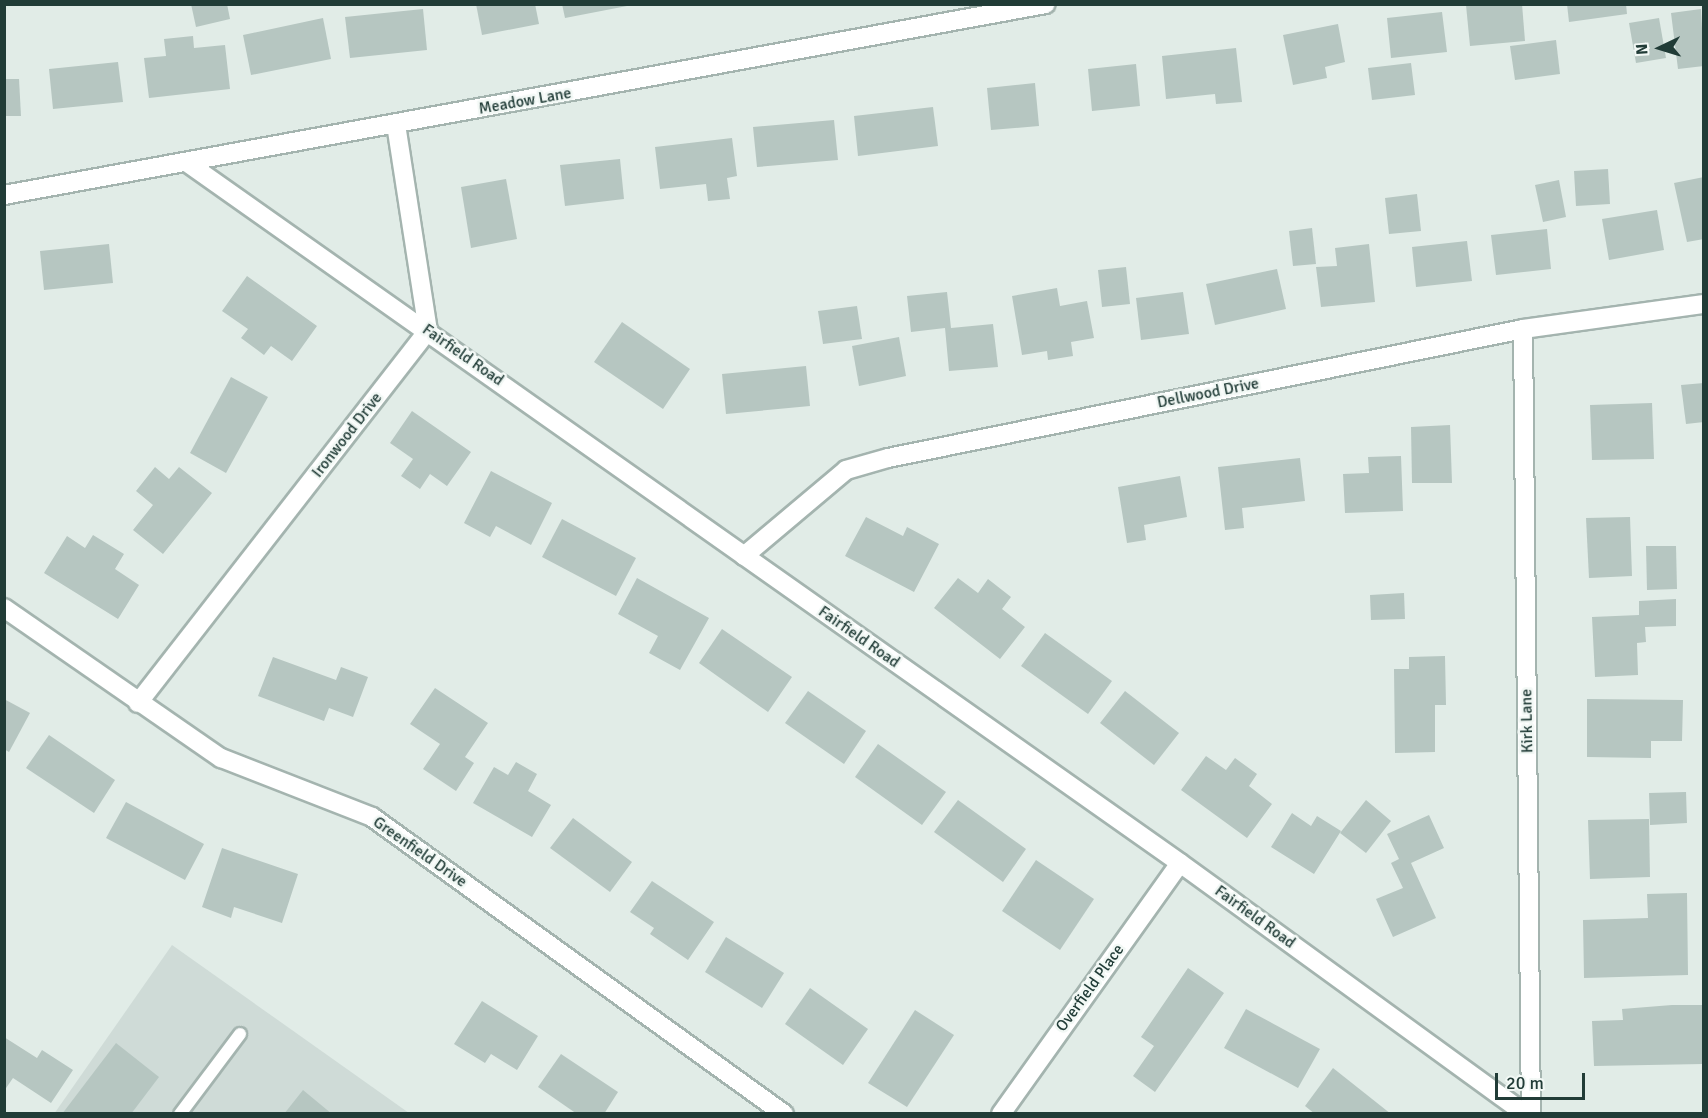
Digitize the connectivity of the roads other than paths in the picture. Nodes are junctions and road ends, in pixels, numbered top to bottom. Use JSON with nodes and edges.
{"nodes":[{"id":1,"x":1046,"y":4,"type":"edge"},
{"id":2,"x":396,"y":124,"type":"junction"},
{"id":3,"x":189,"y":164,"type":"junction"},
{"id":4,"x":4,"y":195,"type":"edge"},
{"id":5,"x":1704,"y":304,"type":"edge"},
{"id":6,"x":1524,"y":329,"type":"junction"},
{"id":7,"x":428,"y":331,"type":"junction"},
{"id":8,"x":744,"y":556,"type":"junction"},
{"id":9,"x":4,"y":608,"type":"edge"},
{"id":10,"x":138,"y":703,"type":"junction"},
{"id":11,"x":1180,"y":862,"type":"junction"},
{"id":12,"x":240,"y":1034,"type":"dead end"},
{"id":13,"x":180,"y":1113,"type":"edge"},
{"id":14,"x":784,"y":1113,"type":"edge"},
{"id":15,"x":1001,"y":1113,"type":"edge"},
{"id":16,"x":1525,"y":1113,"type":"edge"},
{"id":17,"x":1531,"y":1113,"type":"edge"}],
"edges":[{"from":1,"to":2,"type":"street","name":"Meadow Lane"},
{"from":2,"to":3,"type":"street","name":"Meadow Lane"},
{"from":2,"to":7,"type":"street"},
{"from":3,"to":4,"type":"street","name":"Meadow Lane"},
{"from":3,"to":7,"type":"street","name":"Fairfield Road"},
{"from":5,"to":6,"type":"street","name":"Dellwood Drive"},
{"from":6,"to":8,"type":"street","name":"Dellwood Drive"},
{"from":6,"to":17,"type":"street","name":"Kirk Lane"},
{"from":7,"to":8,"type":"street","name":"Fairfield Road"},
{"from":7,"to":10,"type":"street","name":"Ironwood Drive"},
{"from":8,"to":11,"type":"street","name":"Fairfield Road"},
{"from":9,"to":10,"type":"street","name":"Greenfield Drive"},
{"from":10,"to":14,"type":"street","name":"Greenfield Drive"},
{"from":11,"to":15,"type":"street","name":"Overfield Place"},
{"from":11,"to":16,"type":"street","name":"Fairfield Road"},
{"from":12,"to":13,"type":"lane"}]}
